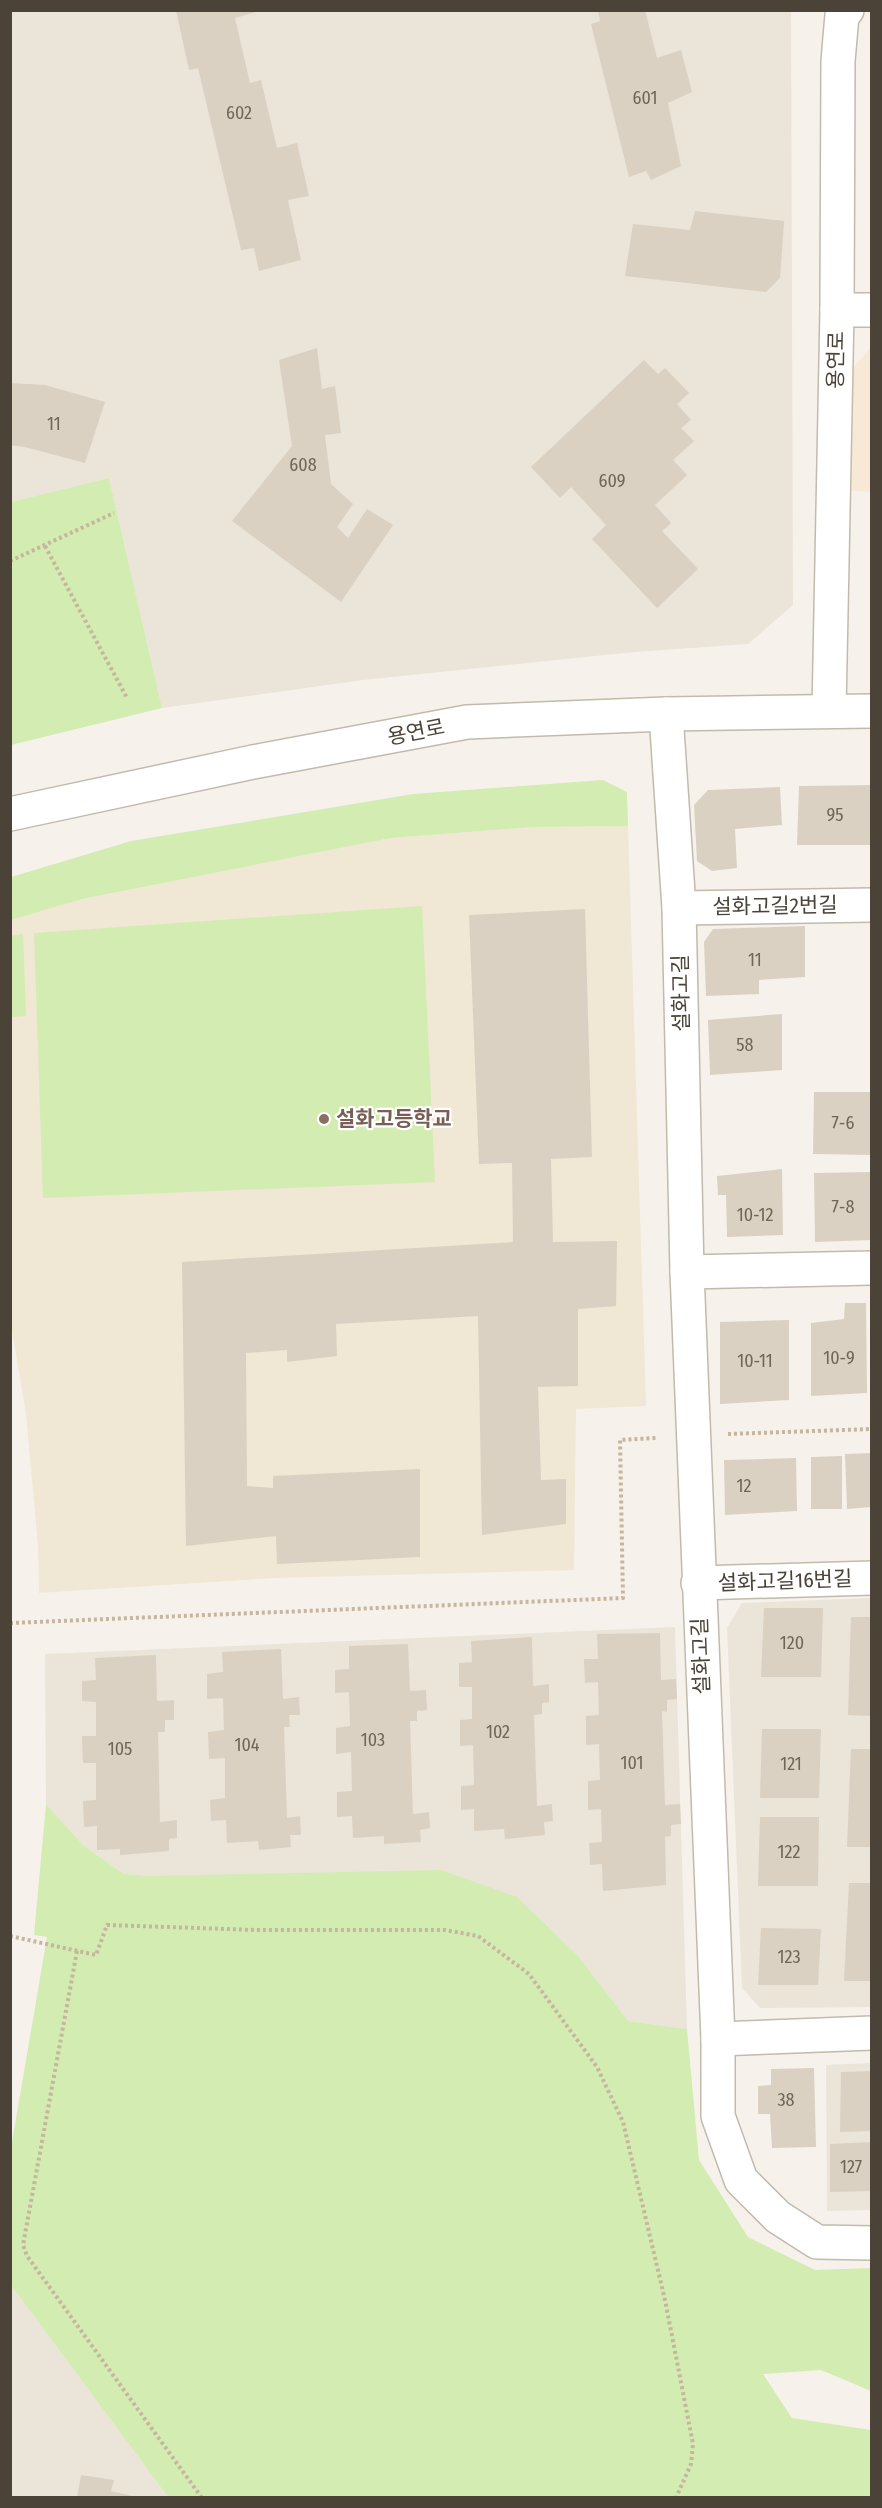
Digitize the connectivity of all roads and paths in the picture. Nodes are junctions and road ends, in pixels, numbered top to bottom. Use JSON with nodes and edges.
{"nodes":[{"id":1,"x":848,"y":10,"type":"edge"},
{"id":2,"x":837,"y":310,"type":"junction"},
{"id":3,"x":872,"y":310,"type":"edge"},
{"id":4,"x":114,"y":513,"type":"dead end"},
{"id":5,"x":45,"y":546,"type":"junction"},
{"id":6,"x":10,"y":561,"type":"edge"},
{"id":7,"x":127,"y":698,"type":"dead end"},
{"id":8,"x":829,"y":711,"type":"junction"},
{"id":9,"x":872,"y":711,"type":"edge"},
{"id":10,"x":666,"y":714,"type":"junction"},
{"id":11,"x":10,"y":814,"type":"edge"},
{"id":12,"x":872,"y":904,"type":"edge"},
{"id":13,"x":679,"y":908,"type":"junction"},
{"id":14,"x":872,"y":1268,"type":"edge"},
{"id":15,"x":687,"y":1272,"type":"junction"},
{"id":16,"x":872,"y":1429,"type":"edge"},
{"id":17,"x":726,"y":1434,"type":"dead end"},
{"id":18,"x":656,"y":1438,"type":"dead end"},
{"id":19,"x":872,"y":1578,"type":"edge"},
{"id":20,"x":698,"y":1583,"type":"junction"},
{"id":21,"x":10,"y":1623,"type":"edge"},
{"id":22,"x":10,"y":1936,"type":"edge"},
{"id":23,"x":77,"y":1951,"type":"junction"},
{"id":24,"x":872,"y":2033,"type":"edge"},
{"id":25,"x":718,"y":2039,"type":"junction"},
{"id":26,"x":872,"y":2243,"type":"edge"},
{"id":27,"x":202,"y":2498,"type":"edge"},
{"id":28,"x":676,"y":2498,"type":"edge"}],
"edges":[{"from":1,"to":2,"type":"street","name":"용연로"},
{"from":2,"to":3,"type":"street"},
{"from":2,"to":8,"type":"street","name":"용연로"},
{"from":4,"to":5,"type":"path"},
{"from":5,"to":6,"type":"path"},
{"from":5,"to":7,"type":"path"},
{"from":8,"to":9,"type":"street","name":"용연로"},
{"from":8,"to":10,"type":"street","name":"용연로"},
{"from":10,"to":11,"type":"street","name":"용연로"},
{"from":10,"to":13,"type":"street","name":"설화고길"},
{"from":12,"to":13,"type":"street","name":"설화고길2번길"},
{"from":13,"to":15,"type":"street","name":"설화고길"},
{"from":14,"to":15,"type":"street"},
{"from":15,"to":20,"type":"street","name":"설화고길"},
{"from":16,"to":17,"type":"path"},
{"from":18,"to":21,"type":"path"},
{"from":19,"to":20,"type":"street","name":"설화고길16번길"},
{"from":20,"to":25,"type":"street","name":"설화고길"},
{"from":22,"to":23,"type":"path"},
{"from":23,"to":27,"type":"path"},
{"from":23,"to":28,"type":"path"},
{"from":24,"to":25,"type":"street"},
{"from":25,"to":26,"type":"street","name":"설화고길"}]}
